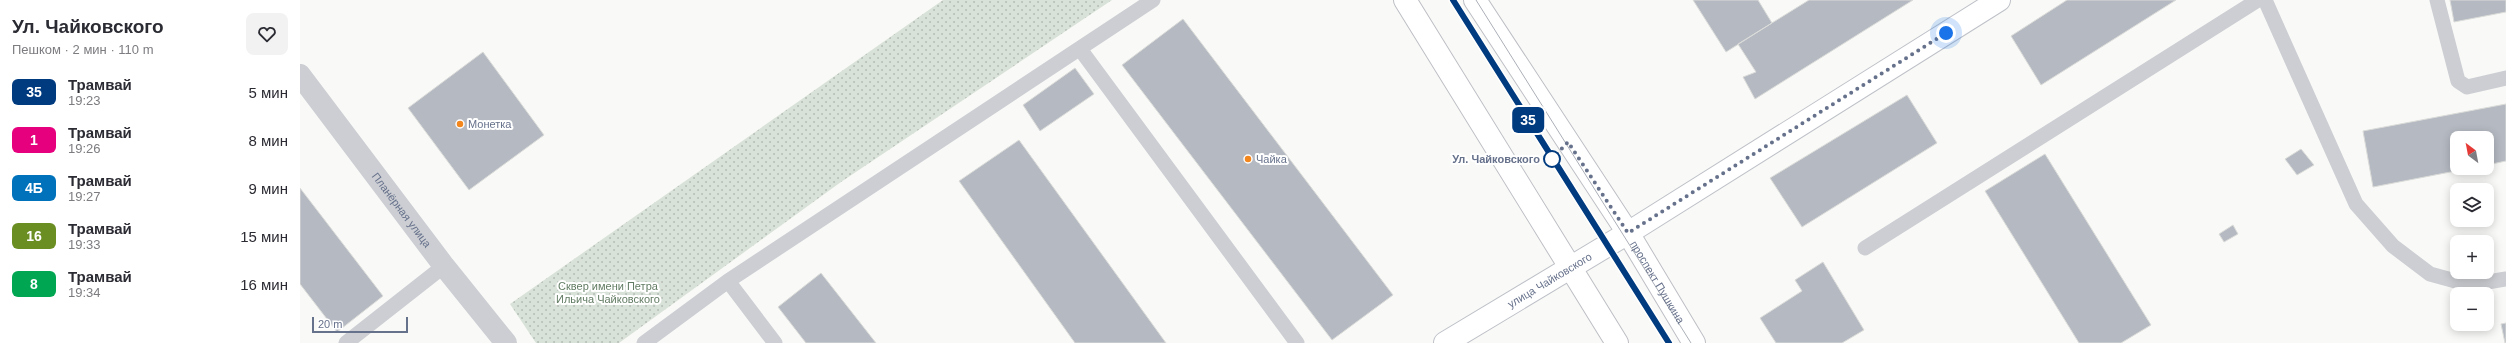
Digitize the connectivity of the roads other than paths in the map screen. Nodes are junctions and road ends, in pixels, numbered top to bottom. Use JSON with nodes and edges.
{"nodes":[{"id":1,"x":1153,"y":0,"type":"edge"},
{"id":2,"x":1405,"y":0,"type":"edge"},
{"id":3,"x":1475,"y":0,"type":"edge"},
{"id":4,"x":1999,"y":0,"type":"edge"},
{"id":5,"x":2258,"y":0,"type":"edge"},
{"id":6,"x":2265,"y":0,"type":"edge"},
{"id":7,"x":2437,"y":0,"type":"edge"},
{"id":8,"x":1080,"y":49,"type":"junction"},
{"id":9,"x":300,"y":75,"type":"edge"},
{"id":10,"x":2506,"y":78,"type":"edge"},
{"id":11,"x":1628,"y":233,"type":"junction"},
{"id":12,"x":1865,"y":248,"type":"dead end"},
{"id":13,"x":444,"y":266,"type":"junction"},
{"id":14,"x":1569,"y":268,"type":"junction"},
{"id":15,"x":2506,"y":279,"type":"edge"},
{"id":16,"x":728,"y":281,"type":"junction"},
{"id":17,"x":501,"y":341,"type":"edge"},
{"id":18,"x":346,"y":343,"type":"edge"},
{"id":19,"x":644,"y":343,"type":"edge"},
{"id":20,"x":775,"y":343,"type":"edge"},
{"id":21,"x":1297,"y":343,"type":"edge"},
{"id":22,"x":1446,"y":343,"type":"edge"},
{"id":23,"x":1617,"y":343,"type":"edge"},
{"id":24,"x":1694,"y":343,"type":"edge"}],
"edges":[{"from":1,"to":8,"type":"lane"},
{"from":2,"to":14,"type":"main road"},
{"from":3,"to":11,"type":"main road","name":"проспект Пушкина"},
{"from":4,"to":11,"type":"main road","name":"улица Чайковского"},
{"from":5,"to":12,"type":"lane"},
{"from":6,"to":15,"type":"lane"},
{"from":7,"to":10,"type":"lane"},
{"from":8,"to":16,"type":"lane"},
{"from":8,"to":21,"type":"lane"},
{"from":9,"to":13,"type":"street","name":"Планёрная улица"},
{"from":11,"to":14,"type":"main road","name":"улица Чайковского"},
{"from":11,"to":24,"type":"main road","name":"проспект Пушкина"},
{"from":13,"to":17,"type":"street","name":"Планёрная улица"},
{"from":13,"to":18,"type":"lane"},
{"from":14,"to":22,"type":"main road","name":"улица Чайковского"},
{"from":14,"to":23,"type":"main road"},
{"from":16,"to":19,"type":"lane"},
{"from":16,"to":20,"type":"lane"}]}
